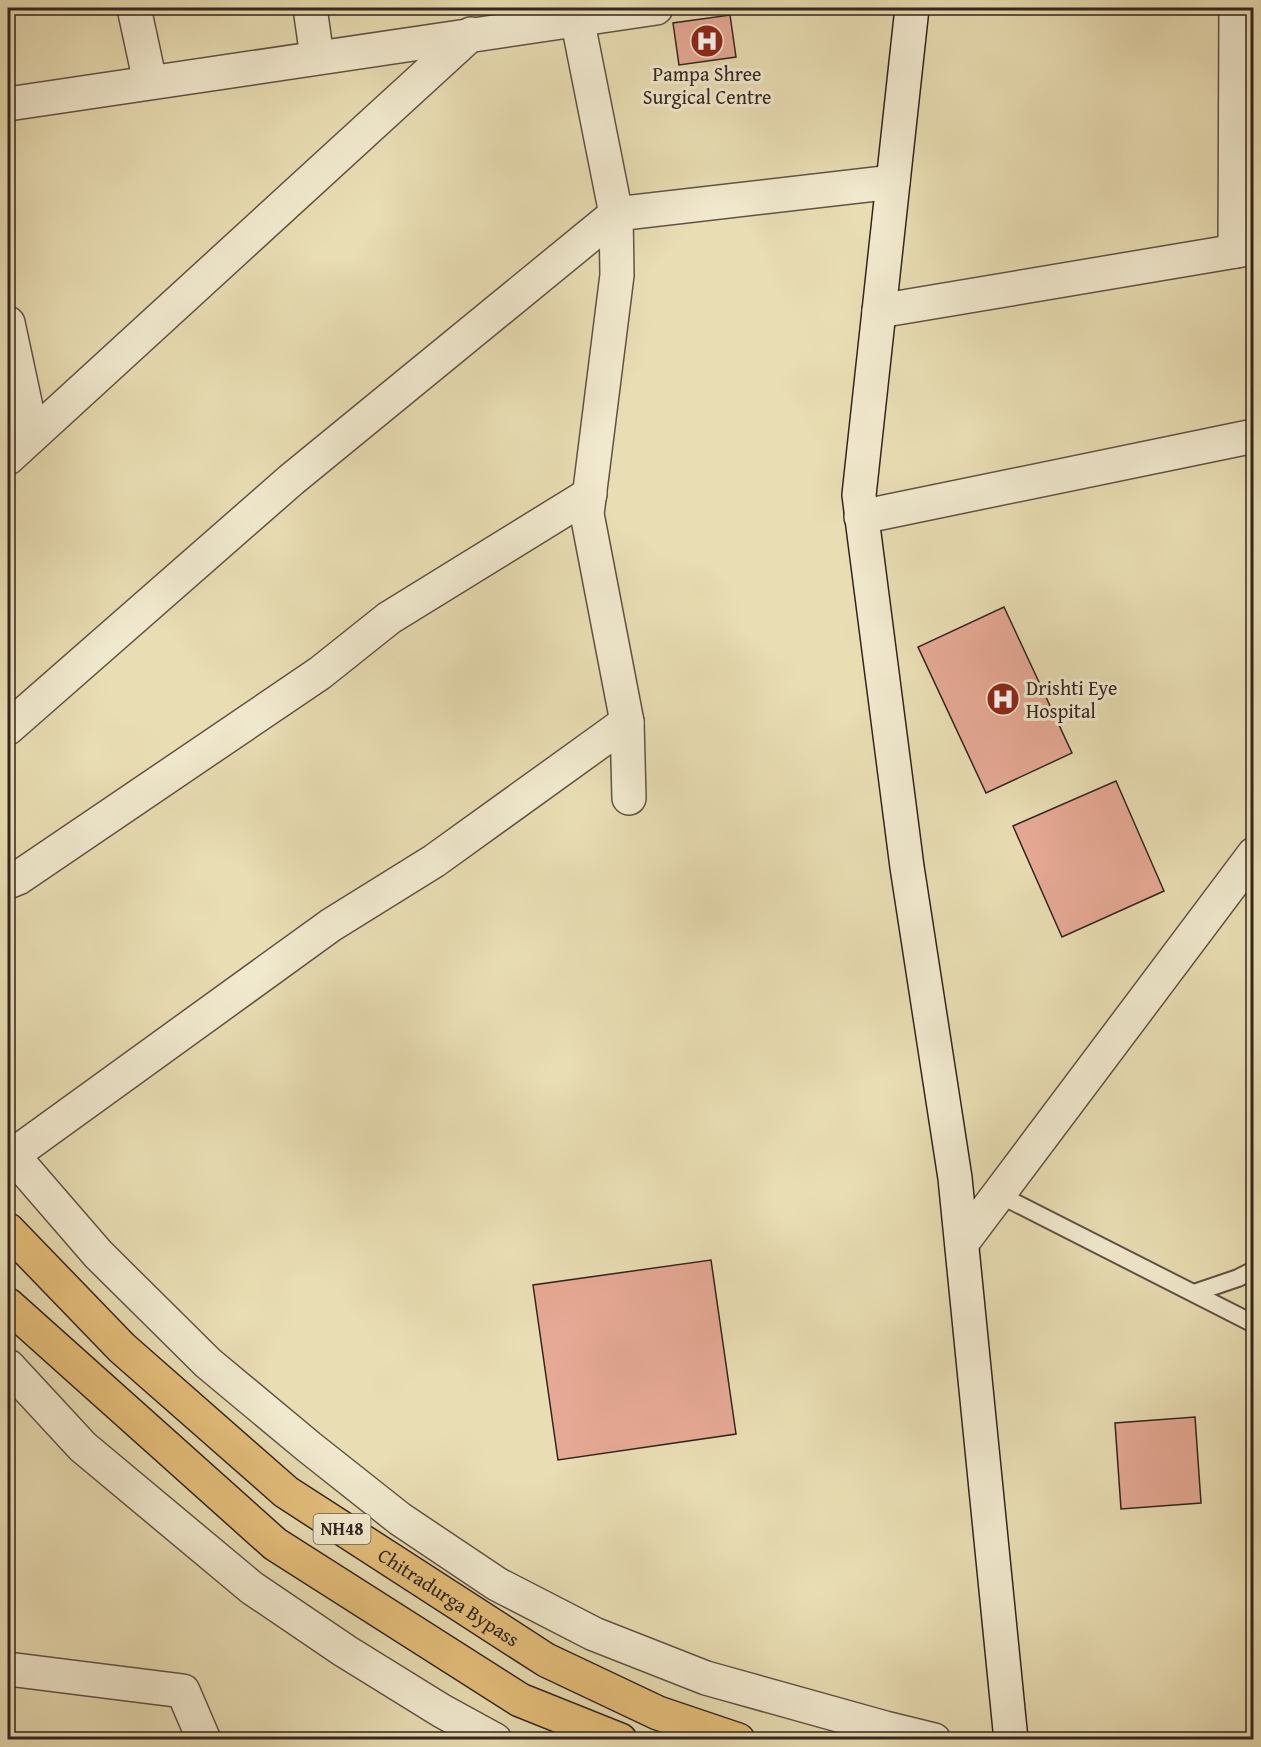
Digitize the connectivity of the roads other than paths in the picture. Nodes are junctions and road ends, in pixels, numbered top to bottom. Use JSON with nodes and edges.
{"nodes":[{"id":1,"x":134,"y":8,"type":"edge"},
{"id":2,"x":309,"y":8,"type":"edge"},
{"id":3,"x":656,"y":8,"type":"edge"},
{"id":4,"x":912,"y":8,"type":"edge"},
{"id":5,"x":1236,"y":8,"type":"edge"},
{"id":6,"x":576,"y":13,"type":"edge"},
{"id":7,"x":471,"y":34,"type":"junction"},
{"id":8,"x":317,"y":57,"type":"junction"},
{"id":9,"x":150,"y":82,"type":"junction"},
{"id":10,"x":8,"y":104,"type":"edge"},
{"id":11,"x":893,"y":182,"type":"junction"},
{"id":12,"x":616,"y":214,"type":"junction"},
{"id":13,"x":1244,"y":250,"type":"edge"},
{"id":14,"x":879,"y":311,"type":"junction"},
{"id":15,"x":8,"y":323,"type":"edge"},
{"id":16,"x":32,"y":435,"type":"junction"},
{"id":17,"x":1254,"y":436,"type":"edge"},
{"id":18,"x":8,"y":458,"type":"edge"},
{"id":19,"x":590,"y":494,"type":"junction"},
{"id":20,"x":861,"y":517,"type":"junction"},
{"id":21,"x":627,"y":723,"type":"junction"},
{"id":22,"x":8,"y":728,"type":"edge"},
{"id":23,"x":628,"y":798,"type":"dead end"},
{"id":24,"x":1254,"y":854,"type":"edge"},
{"id":25,"x":8,"y":882,"type":"edge"},
{"id":26,"x":10,"y":1153,"type":"edge"},
{"id":27,"x":999,"y":1194,"type":"junction"},
{"id":28,"x":8,"y":1230,"type":"edge"},
{"id":29,"x":962,"y":1243,"type":"junction"},
{"id":30,"x":1254,"y":1270,"type":"edge"},
{"id":31,"x":1194,"y":1293,"type":"junction"},
{"id":32,"x":8,"y":1305,"type":"edge"},
{"id":33,"x":1254,"y":1324,"type":"edge"},
{"id":34,"x":8,"y":1366,"type":"edge"},
{"id":35,"x":8,"y":1670,"type":"edge"},
{"id":36,"x":204,"y":1740,"type":"edge"},
{"id":37,"x":495,"y":1740,"type":"edge"},
{"id":38,"x":620,"y":1740,"type":"edge"},
{"id":39,"x":738,"y":1740,"type":"edge"},
{"id":40,"x":934,"y":1740,"type":"edge"},
{"id":41,"x":1011,"y":1740,"type":"edge"}],
"edges":[{"from":1,"to":9,"type":"street"},
{"from":2,"to":8,"type":"street"},
{"from":3,"to":6,"type":"street"},
{"from":4,"to":11,"type":"street"},
{"from":5,"to":13,"type":"street"},
{"from":6,"to":7,"type":"street"},
{"from":6,"to":12,"type":"street"},
{"from":7,"to":8,"type":"street"},
{"from":7,"to":16,"type":"street"},
{"from":8,"to":9,"type":"street"},
{"from":9,"to":10,"type":"street"},
{"from":11,"to":12,"type":"street"},
{"from":11,"to":14,"type":"street"},
{"from":12,"to":19,"type":"street"},
{"from":12,"to":22,"type":"street"},
{"from":13,"to":14,"type":"street"},
{"from":14,"to":20,"type":"street"},
{"from":15,"to":16,"type":"street"},
{"from":16,"to":18,"type":"street"},
{"from":17,"to":20,"type":"street"},
{"from":19,"to":21,"type":"street"},
{"from":19,"to":25,"type":"street"},
{"from":20,"to":29,"type":"street"},
{"from":21,"to":23,"type":"street"},
{"from":21,"to":26,"type":"street"},
{"from":24,"to":27,"type":"street"},
{"from":26,"to":40,"type":"street"},
{"from":27,"to":29,"type":"street"},
{"from":27,"to":31,"type":"lane"},
{"from":28,"to":39,"type":"main road","name":"Chitradurga Bypass","number":"NH48"},
{"from":29,"to":41,"type":"street"},
{"from":30,"to":31,"type":"lane"},
{"from":31,"to":33,"type":"lane"},
{"from":32,"to":38,"type":"main road","number":"NH48"},
{"from":34,"to":37,"type":"street"},
{"from":35,"to":36,"type":"street"}]}
